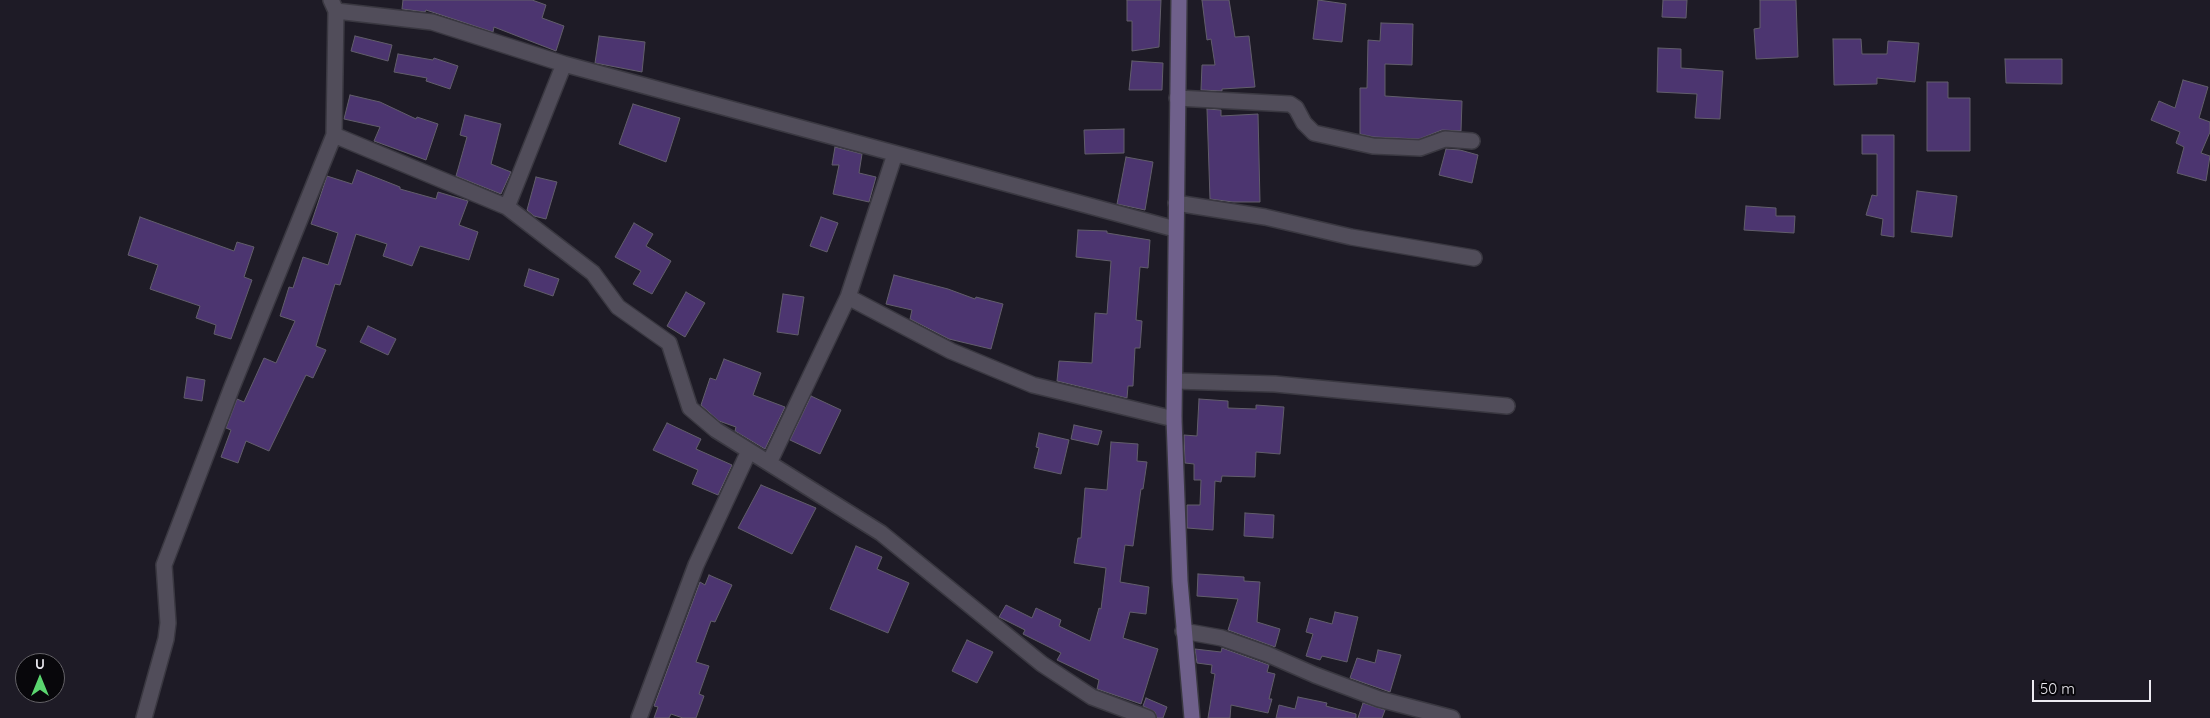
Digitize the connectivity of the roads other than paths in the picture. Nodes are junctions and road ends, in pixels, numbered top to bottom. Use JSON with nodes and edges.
{"nodes":[{"id":1,"x":1179,"y":0,"type":"edge"},
{"id":2,"x":334,"y":6,"type":"edge"},
{"id":3,"x":564,"y":64,"type":"junction"},
{"id":4,"x":1177,"y":98,"type":"junction"},
{"id":5,"x":334,"y":135,"type":"junction"},
{"id":6,"x":1472,"y":141,"type":"dead end"},
{"id":7,"x":895,"y":154,"type":"junction"},
{"id":8,"x":1176,"y":203,"type":"junction"},
{"id":9,"x":507,"y":207,"type":"junction"},
{"id":10,"x":1175,"y":229,"type":"junction"},
{"id":11,"x":1474,"y":258,"type":"dead end"},
{"id":12,"x":848,"y":297,"type":"junction"},
{"id":13,"x":1175,"y":381,"type":"junction"},
{"id":14,"x":1507,"y":406,"type":"dead end"},
{"id":15,"x":1174,"y":419,"type":"junction"},
{"id":16,"x":749,"y":451,"type":"junction"},
{"id":17,"x":769,"y":463,"type":"junction"},
{"id":18,"x":1183,"y":630,"type":"junction"},
{"id":19,"x":144,"y":718,"type":"edge"},
{"id":20,"x":639,"y":718,"type":"edge"},
{"id":21,"x":1148,"y":718,"type":"edge"},
{"id":22,"x":1192,"y":718,"type":"edge"},
{"id":23,"x":1452,"y":718,"type":"edge"}],
"edges":[{"from":1,"to":4,"type":"street"},
{"from":2,"to":3,"type":"street"},
{"from":2,"to":5,"type":"street"},
{"from":3,"to":7,"type":"street"},
{"from":3,"to":9,"type":"street"},
{"from":4,"to":6,"type":"street"},
{"from":4,"to":8,"type":"street"},
{"from":5,"to":9,"type":"street"},
{"from":5,"to":19,"type":"street"},
{"from":7,"to":10,"type":"street"},
{"from":7,"to":12,"type":"street"},
{"from":8,"to":10,"type":"street"},
{"from":8,"to":11,"type":"street"},
{"from":9,"to":16,"type":"street"},
{"from":10,"to":13,"type":"street"},
{"from":12,"to":15,"type":"street"},
{"from":12,"to":17,"type":"street"},
{"from":13,"to":14,"type":"street"},
{"from":13,"to":15,"type":"street"},
{"from":15,"to":18,"type":"street"},
{"from":16,"to":17,"type":"street"},
{"from":16,"to":20,"type":"street"},
{"from":17,"to":21,"type":"street"},
{"from":18,"to":22,"type":"street"},
{"from":18,"to":23,"type":"street"}]}
